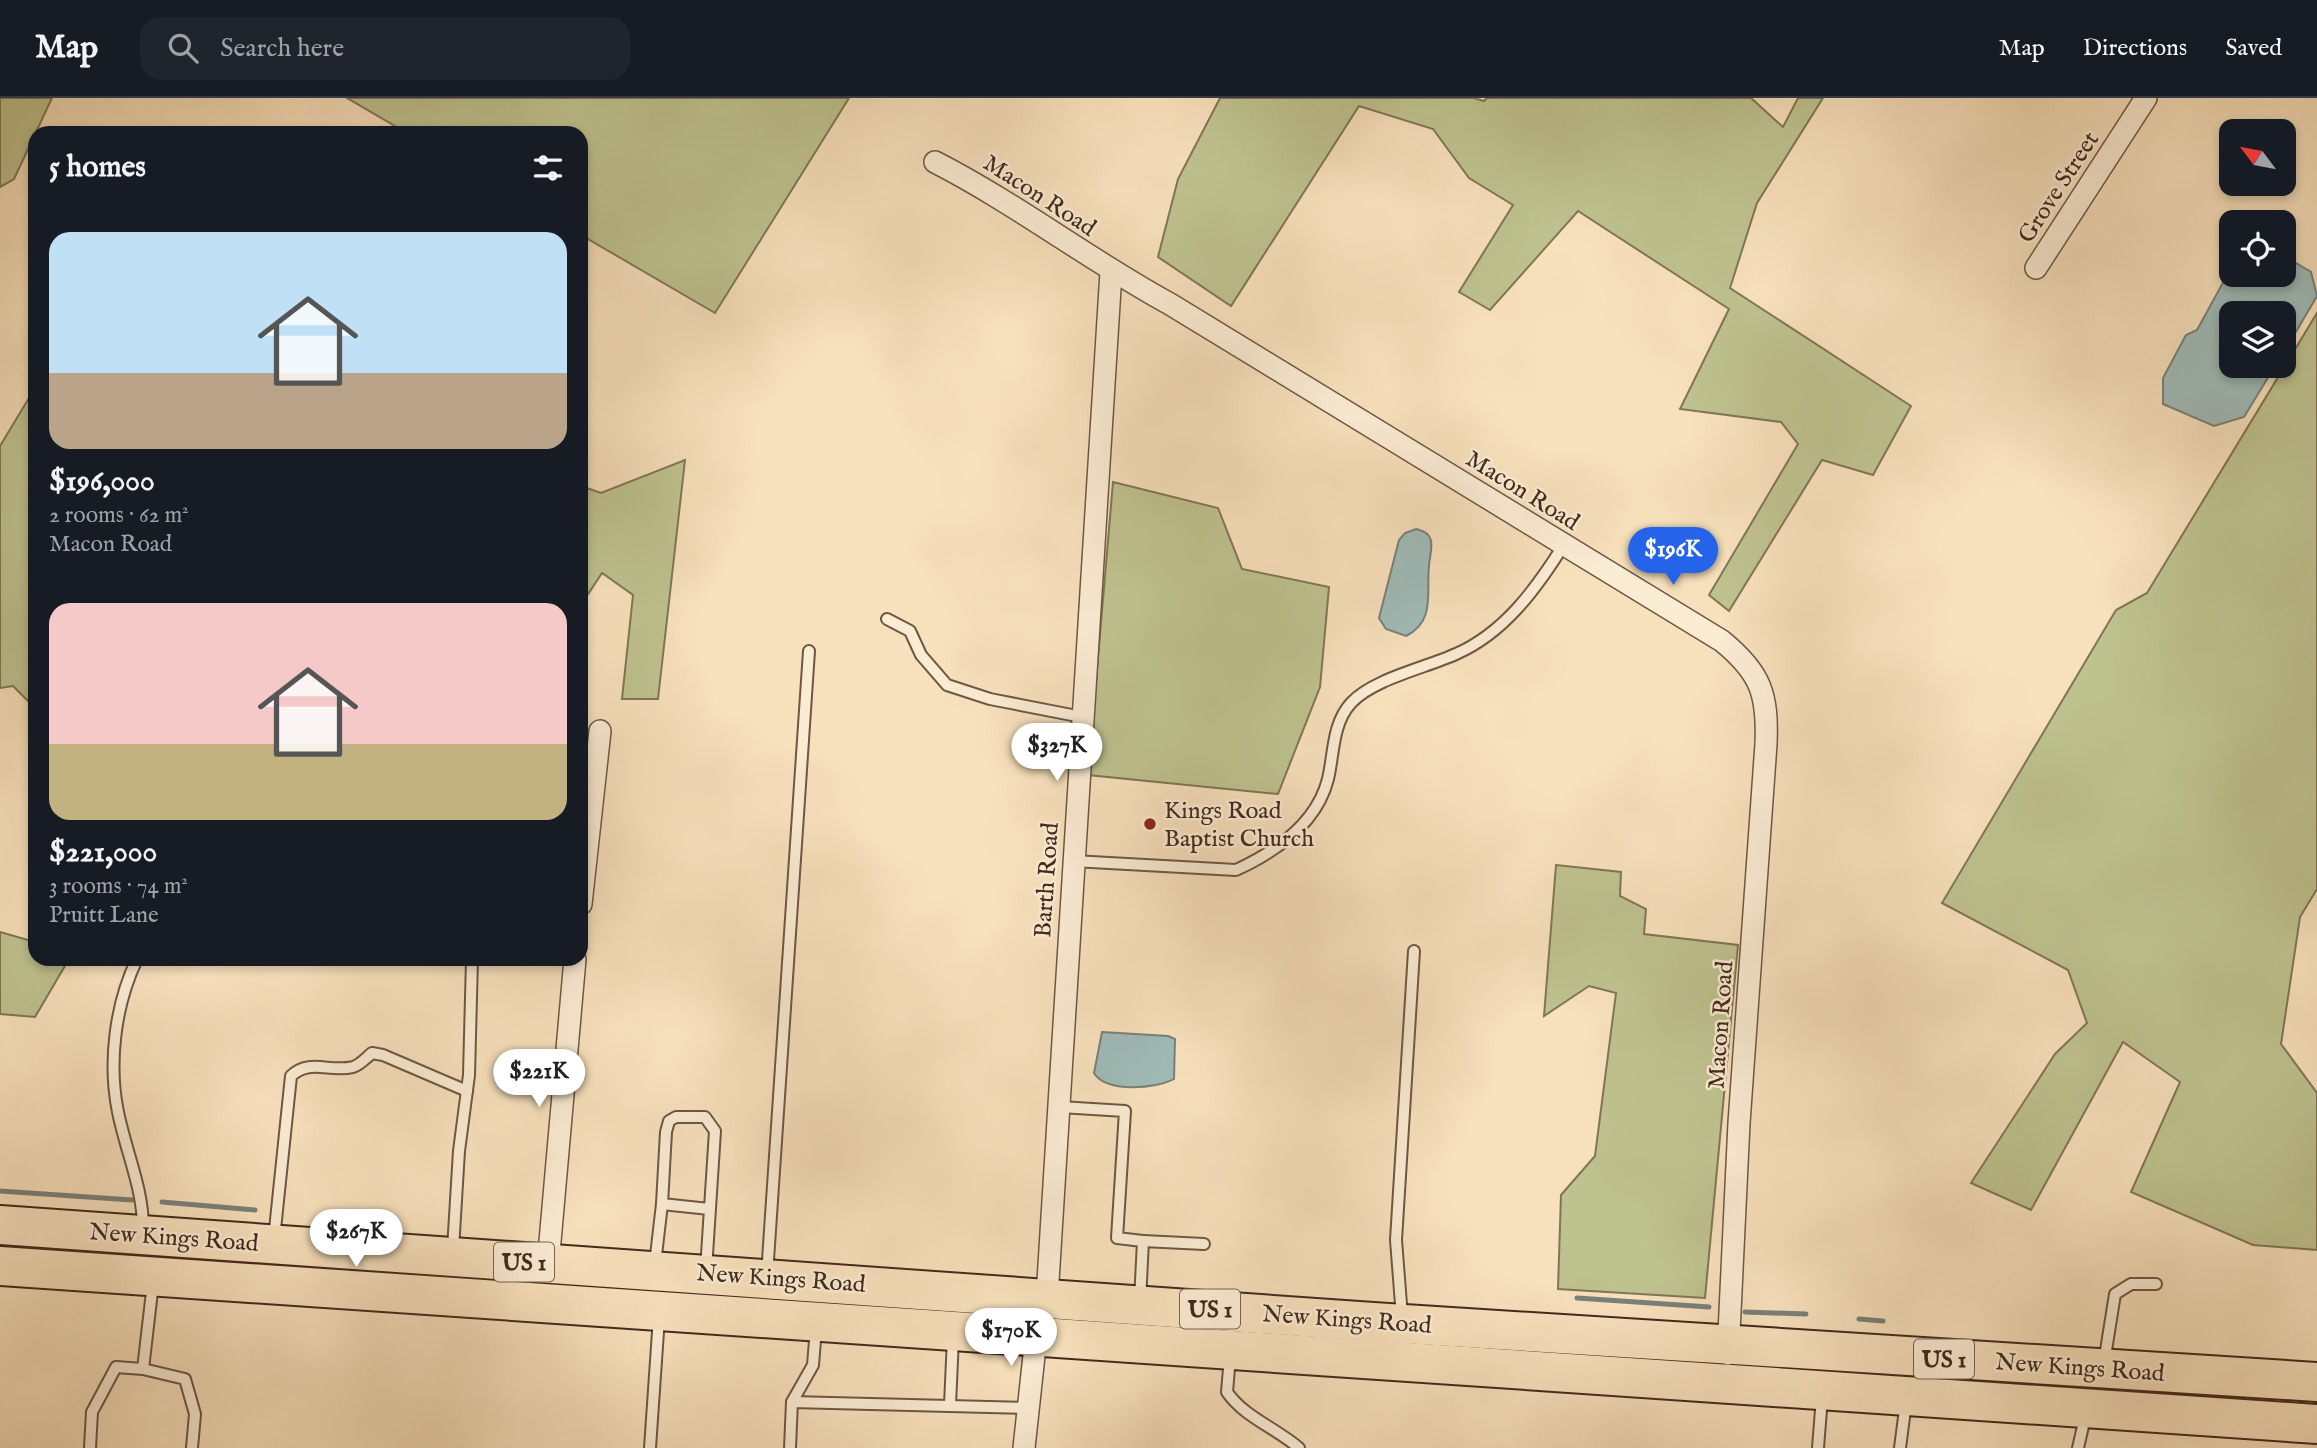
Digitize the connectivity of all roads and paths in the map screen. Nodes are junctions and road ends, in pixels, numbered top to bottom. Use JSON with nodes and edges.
{"nodes":[{"id":1,"x":2146,"y":98,"type":"edge"},
{"id":2,"x":935,"y":162,"type":"dead end"},
{"id":3,"x":2036,"y":268,"type":"dead end"},
{"id":4,"x":1111,"y":272,"type":"junction"},
{"id":5,"x":1563,"y":545,"type":"junction"},
{"id":6,"x":887,"y":619,"type":"dead end"},
{"id":7,"x":809,"y":651,"type":"dead end"},
{"id":8,"x":1082,"y":717,"type":"junction"},
{"id":9,"x":600,"y":731,"type":"dead end"},
{"id":10,"x":588,"y":840,"type":"edge"},
{"id":11,"x":1073,"y":861,"type":"junction"},
{"id":12,"x":1414,"y":951,"type":"dead end"},
{"id":13,"x":134,"y":966,"type":"edge"},
{"id":14,"x":472,"y":966,"type":"edge"},
{"id":15,"x":574,"y":966,"type":"edge"},
{"id":16,"x":467,"y":1091,"type":"junction"},
{"id":17,"x":1059,"y":1107,"type":"junction"},
{"id":18,"x":662,"y":1204,"type":"junction"},
{"id":19,"x":709,"y":1209,"type":"junction"},
{"id":20,"x":0,"y":1225,"type":"edge"},
{"id":21,"x":143,"y":1234,"type":"junction"},
{"id":22,"x":1143,"y":1241,"type":"junction"},
{"id":23,"x":274,"y":1243,"type":"junction"},
{"id":24,"x":1204,"y":1244,"type":"dead end"},
{"id":25,"x":336,"y":1248,"type":"junction"},
{"id":26,"x":452,"y":1255,"type":"junction"},
{"id":27,"x":548,"y":1264,"type":"junction"},
{"id":28,"x":0,"y":1266,"type":"edge"},
{"id":29,"x":654,"y":1269,"type":"junction"},
{"id":30,"x":706,"y":1273,"type":"junction"},
{"id":31,"x":153,"y":1276,"type":"junction"},
{"id":32,"x":767,"y":1277,"type":"junction"},
{"id":33,"x":2156,"y":1284,"type":"dead end"},
{"id":34,"x":334,"y":1289,"type":"junction"},
{"id":35,"x":1047,"y":1297,"type":"junction"},
{"id":36,"x":1140,"y":1303,"type":"junction"},
{"id":37,"x":659,"y":1311,"type":"junction"},
{"id":38,"x":817,"y":1322,"type":"junction"},
{"id":39,"x":1403,"y":1323,"type":"junction"},
{"id":40,"x":954,"y":1331,"type":"junction"},
{"id":41,"x":1036,"y":1337,"type":"junction"},
{"id":42,"x":1728,"y":1345,"type":"junction"},
{"id":43,"x":1230,"y":1350,"type":"junction"},
{"id":44,"x":2096,"y":1368,"type":"junction"},
{"id":45,"x":143,"y":1369,"type":"junction"},
{"id":46,"x":2317,"y":1382,"type":"edge"},
{"id":47,"x":1726,"y":1384,"type":"junction"},
{"id":48,"x":1822,"y":1391,"type":"junction"},
{"id":49,"x":2317,"y":1392,"type":"edge"},
{"id":50,"x":1867,"y":1394,"type":"junction"},
{"id":51,"x":1907,"y":1396,"type":"junction"},
{"id":52,"x":792,"y":1402,"type":"junction"},
{"id":53,"x":950,"y":1405,"type":"junction"},
{"id":54,"x":1027,"y":1408,"type":"junction"},
{"id":55,"x":2087,"y":1409,"type":"junction"},
{"id":56,"x":2317,"y":1424,"type":"edge"},
{"id":57,"x":90,"y":1448,"type":"edge"},
{"id":58,"x":192,"y":1448,"type":"edge"},
{"id":59,"x":650,"y":1448,"type":"edge"},
{"id":60,"x":790,"y":1448,"type":"edge"},
{"id":61,"x":1024,"y":1448,"type":"edge"},
{"id":62,"x":1299,"y":1448,"type":"edge"},
{"id":63,"x":1818,"y":1448,"type":"edge"},
{"id":64,"x":1900,"y":1448,"type":"edge"},
{"id":65,"x":2078,"y":1448,"type":"edge"}],
"edges":[{"from":1,"to":3,"type":"street","name":"Grove Street"},
{"from":2,"to":4,"type":"street","name":"Macon Road"},
{"from":4,"to":5,"type":"street","name":"Macon Road"},
{"from":4,"to":8,"type":"street","name":"Barth Road"},
{"from":5,"to":11,"type":"lane"},
{"from":5,"to":42,"type":"street","name":"Macon Road"},
{"from":6,"to":8,"type":"lane"},
{"from":7,"to":32,"type":"lane"},
{"from":8,"to":11,"type":"street","name":"Barth Road"},
{"from":9,"to":10,"type":"street"},
{"from":11,"to":17,"type":"street","name":"Barth Road"},
{"from":12,"to":39,"type":"lane"},
{"from":13,"to":21,"type":"lane"},
{"from":14,"to":16,"type":"lane"},
{"from":15,"to":27,"type":"street"},
{"from":16,"to":23,"type":"lane"},
{"from":16,"to":26,"type":"lane"},
{"from":17,"to":22,"type":"lane"},
{"from":17,"to":35,"type":"street","name":"Barth Road"},
{"from":18,"to":19,"type":"lane"},
{"from":18,"to":19,"type":"lane"},
{"from":18,"to":29,"type":"lane"},
{"from":19,"to":30,"type":"lane"},
{"from":20,"to":21,"type":"highway","name":"New Kings Road","number":"US 1"},
{"from":21,"to":23,"type":"highway","name":"New Kings Road","number":"US 1"},
{"from":22,"to":24,"type":"lane"},
{"from":22,"to":36,"type":"lane"},
{"from":23,"to":25,"type":"highway","name":"New Kings Road","number":"US 1"},
{"from":25,"to":26,"type":"highway","name":"New Kings Road","number":"US 1"},
{"from":25,"to":34,"type":"street"},
{"from":26,"to":27,"type":"highway","name":"New Kings Road","number":"US 1"},
{"from":27,"to":29,"type":"highway","name":"New Kings Road","number":"US 1"},
{"from":28,"to":31,"type":"highway","name":"New Kings Road","number":"US 1"},
{"from":29,"to":30,"type":"highway","name":"New Kings Road","number":"US 1"},
{"from":30,"to":32,"type":"highway","name":"New Kings Road","number":"US 1"},
{"from":31,"to":34,"type":"highway","name":"New Kings Road","number":"US 1"},
{"from":31,"to":45,"type":"lane"},
{"from":32,"to":35,"type":"highway","name":"New Kings Road","number":"US 1"},
{"from":33,"to":44,"type":"lane"},
{"from":34,"to":37,"type":"highway","name":"New Kings Road","number":"US 1"},
{"from":35,"to":36,"type":"highway","name":"New Kings Road","number":"US 1"},
{"from":35,"to":41,"type":"street","name":"Barth Road"},
{"from":36,"to":39,"type":"highway","name":"New Kings Road","number":"US 1"},
{"from":37,"to":38,"type":"highway","name":"New Kings Road","number":"US 1"},
{"from":37,"to":59,"type":"lane"},
{"from":38,"to":40,"type":"highway","name":"New Kings Road","number":"US 1"},
{"from":38,"to":52,"type":"lane"},
{"from":39,"to":42,"type":"highway","name":"New Kings Road","number":"US 1"},
{"from":40,"to":41,"type":"highway","name":"New Kings Road","number":"US 1"},
{"from":40,"to":53,"type":"lane"},
{"from":41,"to":43,"type":"highway","name":"New Kings Road","number":"US 1"},
{"from":41,"to":54,"type":"street","name":"Barth Road"},
{"from":42,"to":44,"type":"highway","name":"New Kings Road","number":"US 1"},
{"from":42,"to":47,"type":"street","name":"Macon Road"},
{"from":43,"to":47,"type":"highway","name":"New Kings Road","number":"US 1"},
{"from":43,"to":62,"type":"lane"},
{"from":44,"to":46,"type":"highway","name":"New Kings Road","number":"US 1"},
{"from":44,"to":50,"type":"highway"},
{"from":45,"to":57,"type":"lane"},
{"from":45,"to":58,"type":"lane"},
{"from":47,"to":48,"type":"highway","name":"New Kings Road","number":"US 1"},
{"from":48,"to":50,"type":"highway","name":"New Kings Road","number":"US 1"},
{"from":48,"to":63,"type":"lane"},
{"from":49,"to":55,"type":"highway"},
{"from":50,"to":51,"type":"highway","name":"New Kings Road","number":"US 1"},
{"from":51,"to":55,"type":"highway","name":"New Kings Road","number":"US 1"},
{"from":51,"to":64,"type":"lane"},
{"from":52,"to":53,"type":"lane"},
{"from":52,"to":60,"type":"lane"},
{"from":53,"to":54,"type":"lane"},
{"from":54,"to":61,"type":"street","name":"Barth Road"},
{"from":55,"to":56,"type":"highway","name":"New Kings Road","number":"US 1"},
{"from":55,"to":65,"type":"lane"}]}
